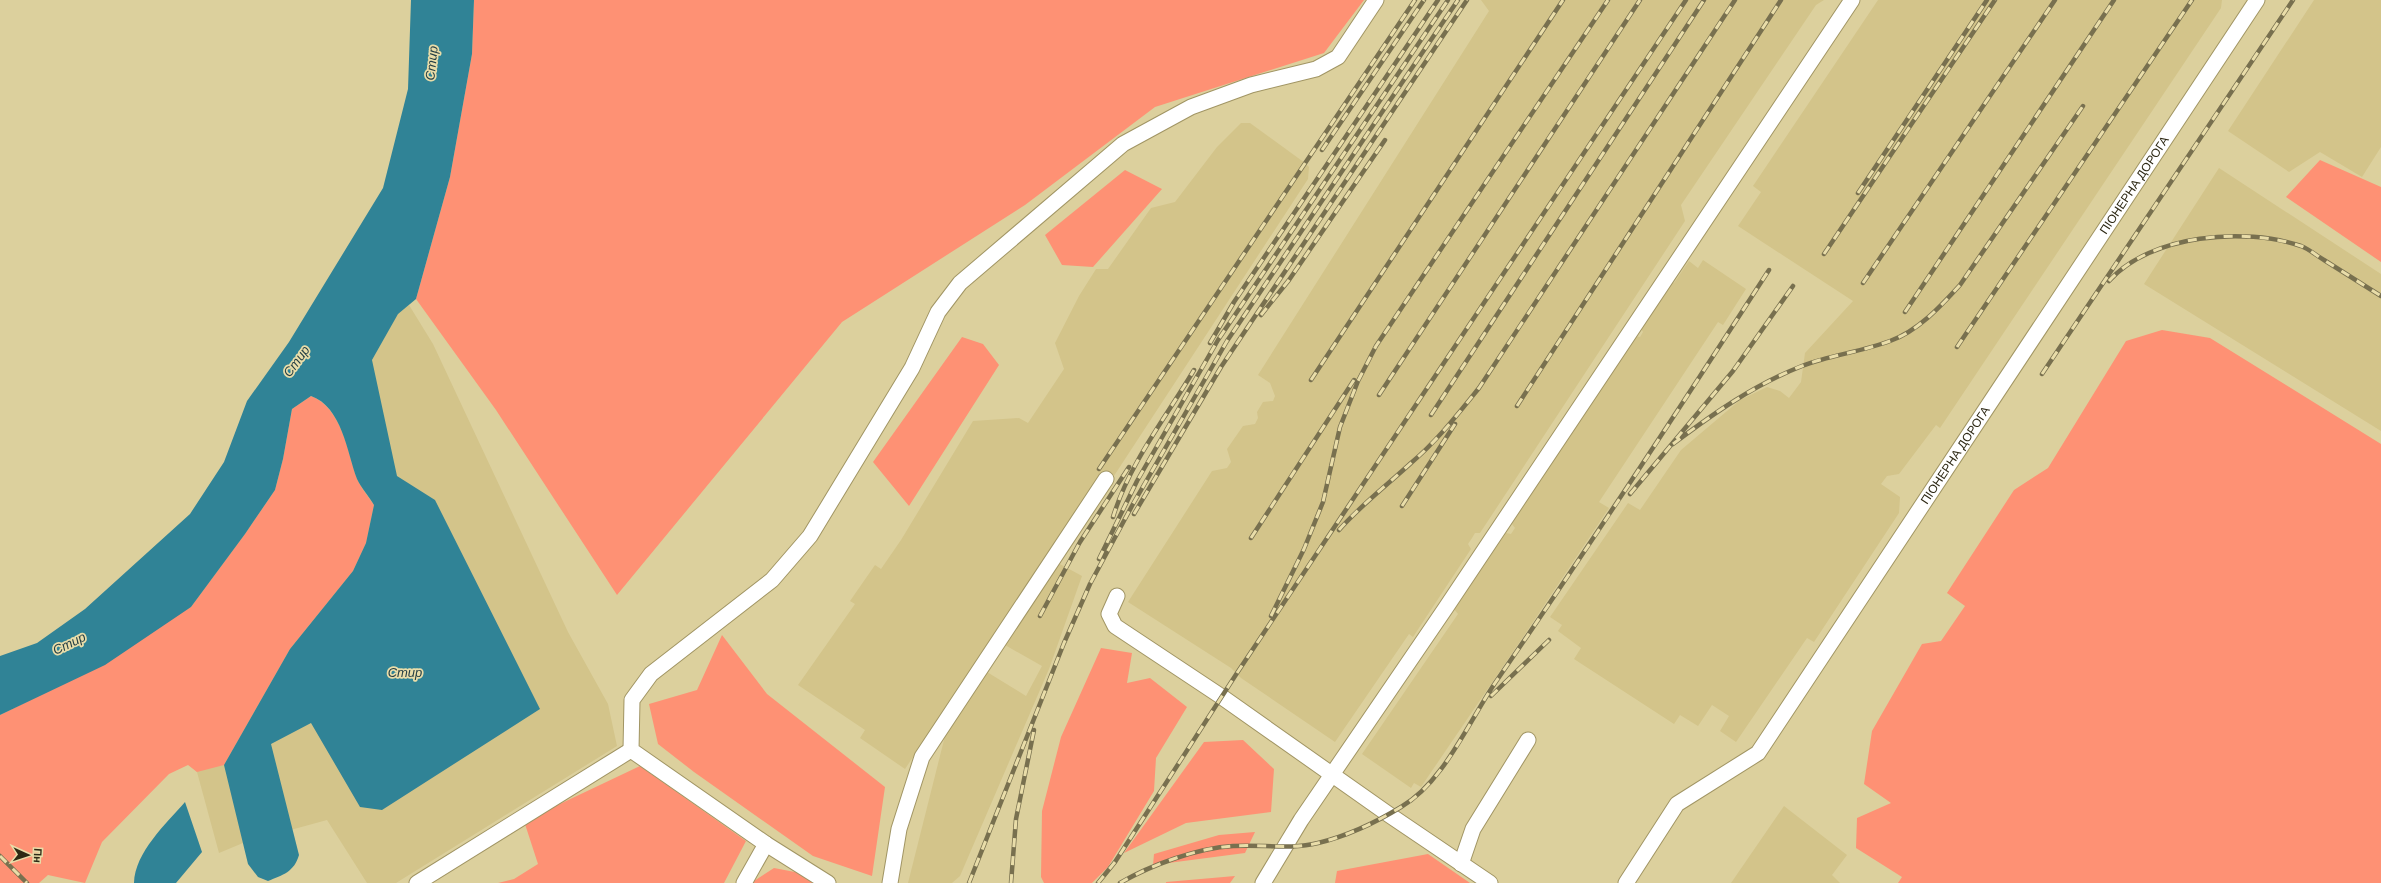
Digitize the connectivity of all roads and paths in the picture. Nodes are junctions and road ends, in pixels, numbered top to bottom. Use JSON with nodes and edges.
{"nodes":[{"id":1,"x":1376,"y":0,"type":"edge"},
{"id":2,"x":1852,"y":0,"type":"edge"},
{"id":3,"x":2257,"y":0,"type":"edge"},
{"id":4,"x":1106,"y":479,"type":"dead end"},
{"id":5,"x":1117,"y":596,"type":"dead end"},
{"id":6,"x":1528,"y":740,"type":"dead end"},
{"id":7,"x":631,"y":750,"type":"junction"},
{"id":8,"x":1332,"y":775,"type":"junction"},
{"id":9,"x":766,"y":844,"type":"junction"},
{"id":10,"x":1461,"y":864,"type":"junction"},
{"id":11,"x":432,"y":878,"type":"edge"},
{"id":12,"x":418,"y":883,"type":"edge"},
{"id":13,"x":744,"y":883,"type":"edge"},
{"id":14,"x":828,"y":883,"type":"edge"},
{"id":15,"x":890,"y":883,"type":"edge"},
{"id":16,"x":1263,"y":883,"type":"edge"},
{"id":17,"x":1490,"y":883,"type":"edge"},
{"id":18,"x":1626,"y":883,"type":"edge"}],
"edges":[{"from":1,"to":7,"type":"street"},
{"from":2,"to":8,"type":"street"},
{"from":3,"to":18,"type":"street","name":"ПІОНЕРНА ДОРОГА"},
{"from":4,"to":15,"type":"street"},
{"from":5,"to":8,"type":"street"},
{"from":6,"to":10,"type":"street"},
{"from":7,"to":9,"type":"street"},
{"from":7,"to":11,"type":"street"},
{"from":8,"to":10,"type":"street"},
{"from":8,"to":16,"type":"street"},
{"from":9,"to":13,"type":"street"},
{"from":9,"to":14,"type":"street"},
{"from":10,"to":17,"type":"street"},
{"from":11,"to":12,"type":"street"}]}
